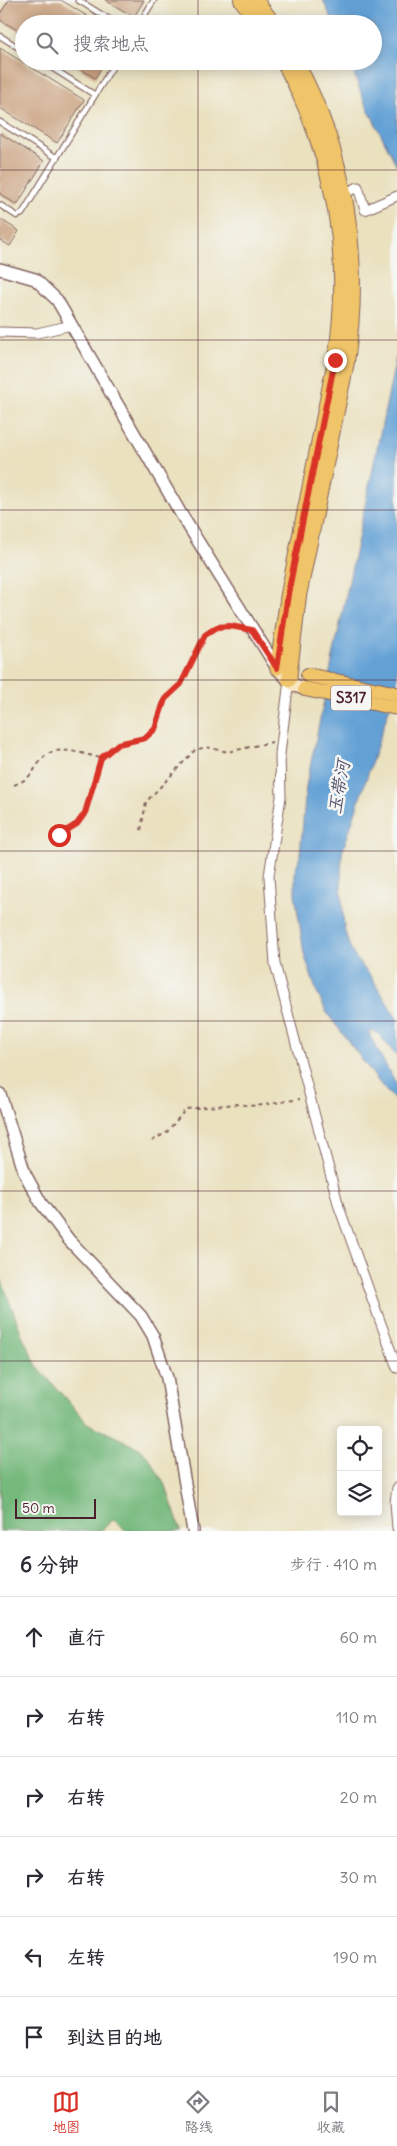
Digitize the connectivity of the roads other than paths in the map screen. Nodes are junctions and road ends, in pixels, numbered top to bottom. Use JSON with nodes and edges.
{"nodes":[{"id":1,"x":78,"y":0,"type":"edge"},
{"id":2,"x":154,"y":0,"type":"edge"},
{"id":3,"x":241,"y":0,"type":"edge"},
{"id":4,"x":256,"y":0,"type":"edge"},
{"id":5,"x":102,"y":15,"type":"edge"},
{"id":6,"x":145,"y":15,"type":"edge"},
{"id":7,"x":252,"y":15,"type":"edge"},
{"id":8,"x":267,"y":15,"type":"edge"},
{"id":9,"x":0,"y":36,"type":"edge"},
{"id":10,"x":15,"y":45,"type":"edge"},
{"id":11,"x":55,"y":70,"type":"edge"},
{"id":12,"x":110,"y":70,"type":"edge"},
{"id":13,"x":287,"y":70,"type":"edge"},
{"id":14,"x":300,"y":70,"type":"edge"},
{"id":15,"x":95,"y":95,"type":"junction"},
{"id":16,"x":0,"y":122,"type":"edge"},
{"id":17,"x":57,"y":158,"type":"junction"},
{"id":18,"x":345,"y":193,"type":"junction"},
{"id":19,"x":397,"y":196,"type":"edge"},
{"id":20,"x":0,"y":205,"type":"edge"},
{"id":21,"x":0,"y":269,"type":"edge"},
{"id":22,"x":72,"y":325,"type":"junction"},
{"id":23,"x":0,"y":332,"type":"edge"},
{"id":24,"x":285,"y":673,"type":"junction"},
{"id":25,"x":306,"y":682,"type":"junction"},
{"id":26,"x":397,"y":694,"type":"edge"},
{"id":27,"x":397,"y":708,"type":"edge"},
{"id":28,"x":0,"y":1094,"type":"edge"},
{"id":29,"x":397,"y":1368,"type":"edge"},
{"id":30,"x":397,"y":1488,"type":"edge"},
{"id":31,"x":397,"y":1528,"type":"edge"},
{"id":32,"x":193,"y":1531,"type":"edge"}],
"edges":[{"from":1,"to":5,"type":"lane"},
{"from":2,"to":6,"type":"lane"},
{"from":3,"to":7,"type":"main road"},
{"from":4,"to":8,"type":"main road"},
{"from":9,"to":10,"type":"lane"},
{"from":11,"to":15,"type":"lane"},
{"from":12,"to":15,"type":"lane"},
{"from":13,"to":24,"type":"main road"},
{"from":14,"to":18,"type":"main road"},
{"from":15,"to":17,"type":"lane"},
{"from":16,"to":17,"type":"lane"},
{"from":17,"to":20,"type":"lane"},
{"from":18,"to":19,"type":"street"},
{"from":18,"to":24,"type":"main road"},
{"from":21,"to":22,"type":"street"},
{"from":22,"to":23,"type":"street"},
{"from":22,"to":24,"type":"street"},
{"from":24,"to":25,"type":"main road"},
{"from":24,"to":29,"type":"street"},
{"from":25,"to":26,"type":"main road","number":"S317"},
{"from":25,"to":27,"type":"main road","number":"S317"},
{"from":28,"to":32,"type":"street"},
{"from":30,"to":31,"type":"street"}]}
